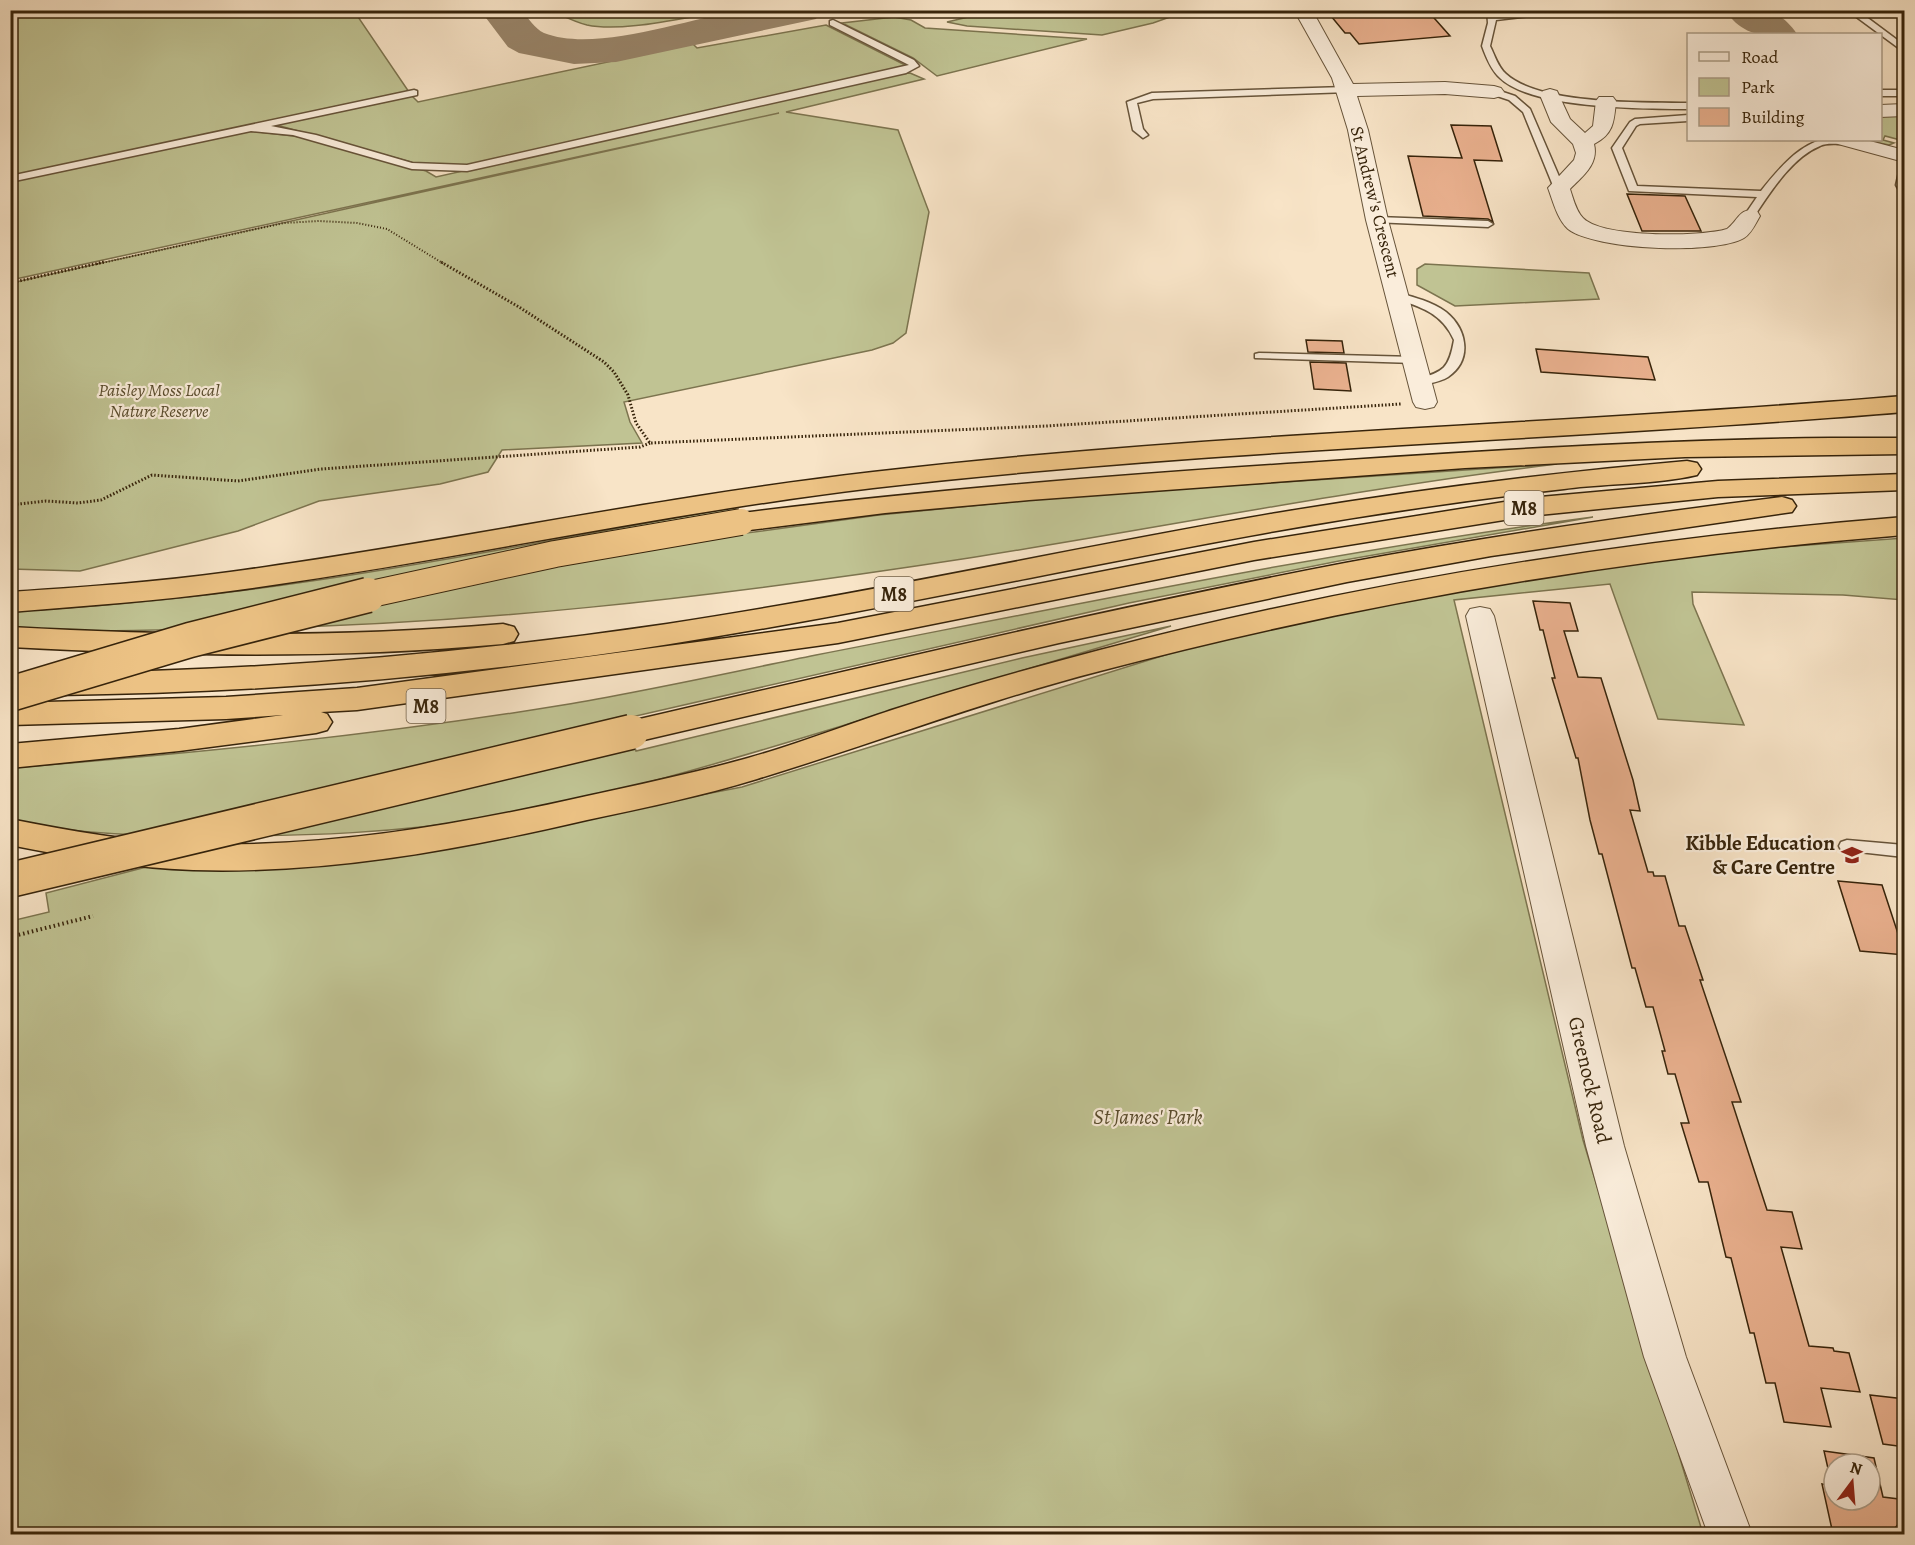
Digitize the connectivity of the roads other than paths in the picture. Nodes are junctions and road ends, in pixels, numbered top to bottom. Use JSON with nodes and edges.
{"nodes":[{"id":1,"x":1303,"y":10,"type":"edge"},
{"id":2,"x":1577,"y":10,"type":"edge"},
{"id":3,"x":1851,"y":10,"type":"edge"},
{"id":4,"x":1492,"y":14,"type":"edge"},
{"id":5,"x":833,"y":23,"type":"dead end"},
{"id":6,"x":1905,"y":49,"type":"edge"},
{"id":7,"x":1346,"y":90,"type":"junction"},
{"id":8,"x":1494,"y":92,"type":"joint"},
{"id":9,"x":414,"y":93,"type":"dead end"},
{"id":10,"x":1882,"y":93,"type":"edge"},
{"id":11,"x":1905,"y":93,"type":"edge"},
{"id":12,"x":1550,"y":96,"type":"junction"},
{"id":13,"x":1606,"y":101,"type":"junction"},
{"id":14,"x":1687,"y":106,"type":"edge"},
{"id":15,"x":1905,"y":110,"type":"edge"},
{"id":16,"x":1882,"y":111,"type":"edge"},
{"id":17,"x":1687,"y":118,"type":"edge"},
{"id":18,"x":252,"y":128,"type":"junction"},
{"id":19,"x":1143,"y":135,"type":"dead end"},
{"id":20,"x":1582,"y":141,"type":"junction"},
{"id":21,"x":1820,"y":141,"type":"edge"},
{"id":22,"x":1850,"y":141,"type":"edge"},
{"id":23,"x":1905,"y":156,"type":"edge"},
{"id":24,"x":1905,"y":172,"type":"edge"},
{"id":25,"x":10,"y":179,"type":"edge"},
{"id":26,"x":1559,"y":188,"type":"junction"},
{"id":27,"x":1905,"y":190,"type":"edge"},
{"id":28,"x":1762,"y":194,"type":"junction"},
{"id":29,"x":1749,"y":216,"type":"joint"},
{"id":30,"x":1377,"y":220,"type":"junction"},
{"id":31,"x":1488,"y":224,"type":"dead end"},
{"id":32,"x":1398,"y":296,"type":"junction"},
{"id":33,"x":1259,"y":356,"type":"dead end"},
{"id":34,"x":1420,"y":381,"type":"junction"},
{"id":35,"x":1905,"y":404,"type":"edge"},
{"id":36,"x":1905,"y":446,"type":"edge"},
{"id":37,"x":1905,"y":461,"type":"edge"},
{"id":38,"x":1905,"y":482,"type":"edge"},
{"id":39,"x":1905,"y":497,"type":"edge"},
{"id":40,"x":1905,"y":526,"type":"edge"},
{"id":41,"x":1166,"y":542,"type":"junction"},
{"id":42,"x":10,"y":602,"type":"edge"},
{"id":43,"x":1480,"y":616,"type":"dead end"},
{"id":44,"x":838,"y":633,"type":"junction"},
{"id":45,"x":10,"y":638,"type":"edge"},
{"id":46,"x":10,"y":684,"type":"edge"},
{"id":47,"x":10,"y":694,"type":"edge"},
{"id":48,"x":10,"y":714,"type":"edge"},
{"id":49,"x":10,"y":756,"type":"edge"},
{"id":50,"x":10,"y":832,"type":"edge"},
{"id":51,"x":1847,"y":846,"type":"dead end"},
{"id":52,"x":1905,"y":851,"type":"edge"},
{"id":53,"x":10,"y":880,"type":"edge"},
{"id":54,"x":1730,"y":1534,"type":"edge"}],
"edges":[{"from":1,"to":7,"type":"street","name":"St Andrew's Crescent"},
{"from":2,"to":4,"type":"lane"},
{"from":3,"to":6,"type":"lane"},
{"from":4,"to":12,"type":"lane"},
{"from":5,"to":18,"type":"lane"},
{"from":7,"to":8,"type":"street"},
{"from":7,"to":19,"type":"lane"},
{"from":7,"to":30,"type":"street","name":"St Andrew's Crescent"},
{"from":8,"to":26,"type":"lane"},
{"from":9,"to":18,"type":"lane"},
{"from":10,"to":11,"type":"lane"},
{"from":12,"to":13,"type":"lane"},
{"from":12,"to":20,"type":"street"},
{"from":13,"to":14,"type":"lane"},
{"from":13,"to":20,"type":"street"},
{"from":15,"to":16,"type":"street"},
{"from":17,"to":28,"type":"lane"},
{"from":18,"to":25,"type":"lane"},
{"from":20,"to":26,"type":"street"},
{"from":21,"to":28,"type":"lane"},
{"from":22,"to":23,"type":"street"},
{"from":24,"to":27,"type":"lane"},
{"from":26,"to":29,"type":"street"},
{"from":28,"to":29,"type":"lane"},
{"from":30,"to":31,"type":"lane"},
{"from":30,"to":32,"type":"street","name":"St Andrew's Crescent"},
{"from":32,"to":34,"type":"street","name":"St Andrew's Crescent"},
{"from":32,"to":34,"type":"lane"},
{"from":33,"to":34,"type":"lane"},
{"from":35,"to":42,"type":"highway"},
{"from":36,"to":47,"type":"highway","bridge":true},
{"from":37,"to":41,"type":"highway","number":"M8"},
{"from":38,"to":44,"type":"highway","number":"M8"},
{"from":39,"to":53,"type":"highway","number":"M8","bridge":true},
{"from":40,"to":50,"type":"highway"},
{"from":41,"to":45,"type":"highway","number":"M8"},
{"from":41,"to":46,"type":"highway","number":"M8"},
{"from":43,"to":54,"type":"street","name":"Greenock Road"},
{"from":44,"to":48,"type":"highway","number":"M8"},
{"from":44,"to":49,"type":"highway","number":"M8"},
{"from":51,"to":52,"type":"lane"}]}
